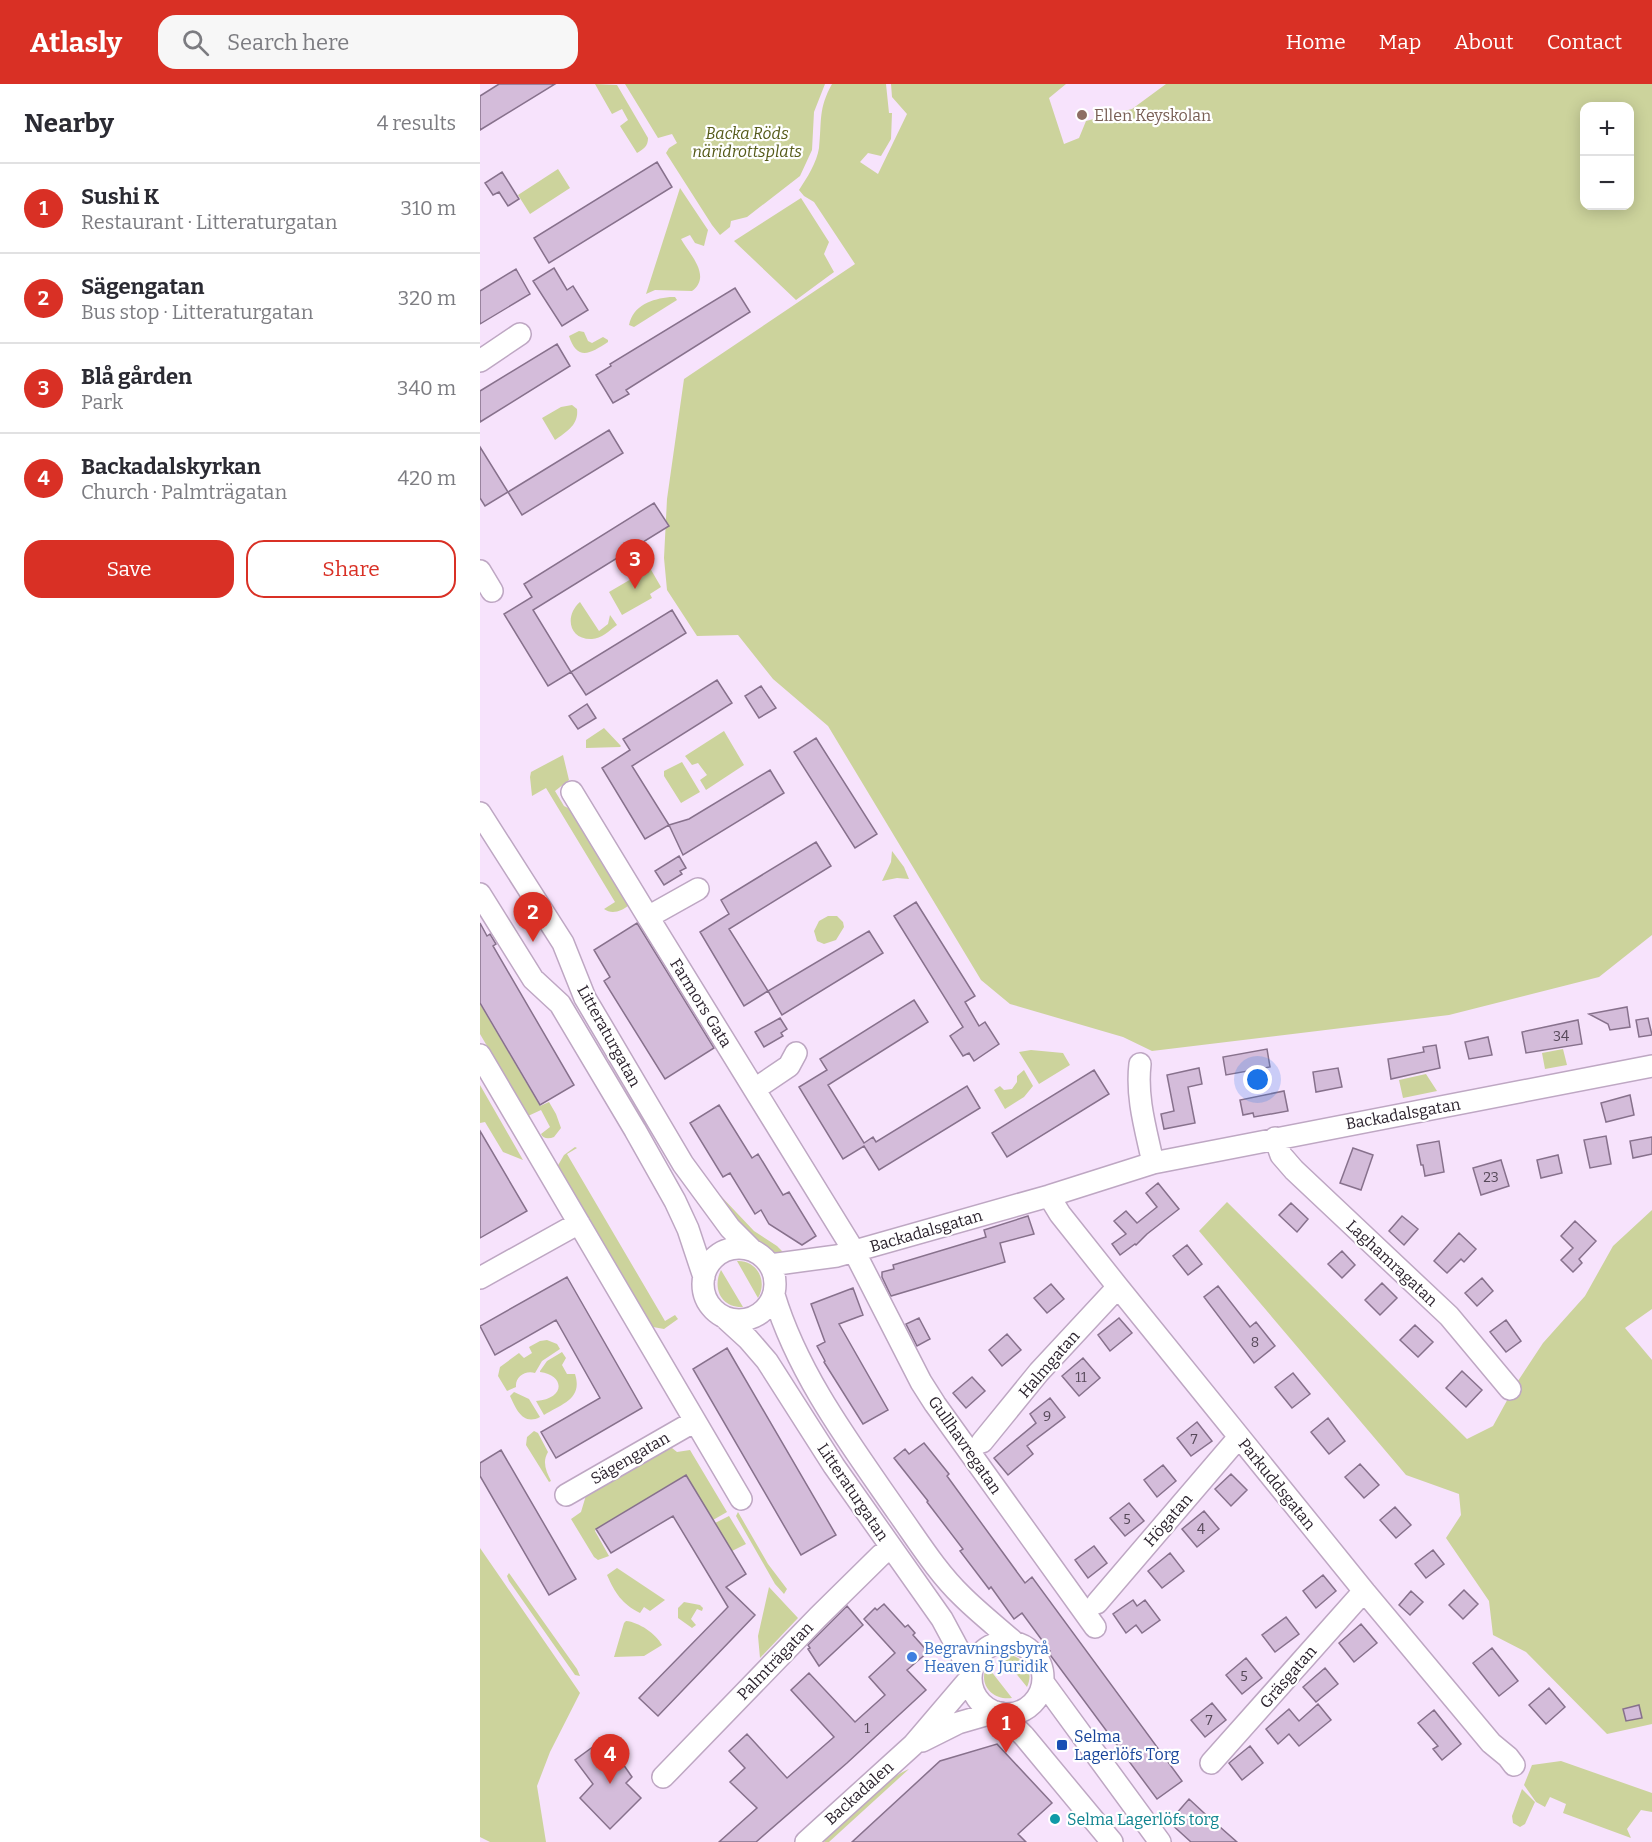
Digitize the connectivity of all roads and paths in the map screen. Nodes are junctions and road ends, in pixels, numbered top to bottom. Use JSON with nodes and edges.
{"nodes":[{"id":1,"x":520,"y":334,"type":"dead end"},
{"id":2,"x":480,"y":361,"type":"edge"},
{"id":3,"x":480,"y":571,"type":"edge"},
{"id":4,"x":492,"y":591,"type":"dead end"},
{"id":5,"x":572,"y":792,"type":"dead end"},
{"id":6,"x":480,"y":813,"type":"edge"},
{"id":7,"x":698,"y":889,"type":"dead end"},
{"id":8,"x":480,"y":894,"type":"edge"},
{"id":9,"x":648,"y":917,"type":"junction"},
{"id":10,"x":796,"y":1053,"type":"dead end"},
{"id":11,"x":480,"y":1056,"type":"edge"},
{"id":12,"x":1140,"y":1064,"type":"dead end"},
{"id":13,"x":1652,"y":1066,"type":"edge"},
{"id":14,"x":754,"y":1089,"type":"junction"},
{"id":15,"x":1275,"y":1138,"type":"junction"},
{"id":16,"x":1153,"y":1163,"type":"junction"},
{"id":17,"x":1049,"y":1196,"type":"junction"},
{"id":18,"x":579,"y":1223,"type":"junction"},
{"id":19,"x":752,"y":1250,"type":"junction"},
{"id":20,"x":846,"y":1254,"type":"junction"},
{"id":21,"x":704,"y":1277,"type":"junction"},
{"id":22,"x":480,"y":1278,"type":"edge"},
{"id":23,"x":774,"y":1281,"type":"junction"},
{"id":24,"x":1118,"y":1287,"type":"junction"},
{"id":25,"x":724,"y":1318,"type":"junction"},
{"id":26,"x":1510,"y":1389,"type":"dead end"},
{"id":27,"x":695,"y":1421,"type":"junction"},
{"id":28,"x":1239,"y":1437,"type":"junction"},
{"id":29,"x":982,"y":1442,"type":"dead end"},
{"id":30,"x":566,"y":1495,"type":"dead end"},
{"id":31,"x":741,"y":1499,"type":"dead end"},
{"id":32,"x":891,"y":1548,"type":"junction"},
{"id":33,"x":1365,"y":1591,"type":"junction"},
{"id":34,"x":1097,"y":1603,"type":"dead end"},
{"id":35,"x":1095,"y":1627,"type":"dead end"},
{"id":36,"x":1014,"y":1642,"type":"junction"},
{"id":37,"x":971,"y":1675,"type":"junction"},
{"id":38,"x":1043,"y":1682,"type":"junction"},
{"id":39,"x":998,"y":1713,"type":"junction"},
{"id":40,"x":913,"y":1745,"type":"junction"},
{"id":41,"x":1211,"y":1763,"type":"dead end"},
{"id":42,"x":1514,"y":1765,"type":"dead end"},
{"id":43,"x":663,"y":1777,"type":"dead end"},
{"id":44,"x":806,"y":1842,"type":"edge"},
{"id":45,"x":1112,"y":1842,"type":"edge"},
{"id":46,"x":1160,"y":1842,"type":"edge"}],
"edges":[{"from":1,"to":2,"type":"street"},
{"from":3,"to":4,"type":"street"},
{"from":5,"to":9,"type":"street","name":"Farmors Gata"},
{"from":6,"to":19,"type":"street","name":"Litteraturgatan"},
{"from":7,"to":9,"type":"street"},
{"from":8,"to":21,"type":"street","name":"Litteraturgatan"},
{"from":9,"to":14,"type":"street","name":"Farmors Gata"},
{"from":10,"to":14,"type":"street"},
{"from":11,"to":18,"type":"street"},
{"from":12,"to":16,"type":"street"},
{"from":13,"to":15,"type":"street","name":"Backadalsgatan"},
{"from":14,"to":20,"type":"street","name":"Farmors Gata"},
{"from":15,"to":16,"type":"street","name":"Backadalsgatan"},
{"from":15,"to":26,"type":"street","name":"Laghamragatan"},
{"from":16,"to":17,"type":"street","name":"Backadalsgatan"},
{"from":17,"to":20,"type":"street","name":"Backadalsgatan"},
{"from":17,"to":24,"type":"street","name":"Parkuddsgatan"},
{"from":18,"to":22,"type":"street"},
{"from":18,"to":27,"type":"street"},
{"from":19,"to":21,"type":"street"},
{"from":19,"to":23,"type":"street","name":"Litteraturgatan"},
{"from":20,"to":23,"type":"street","name":"Backadalsgatan"},
{"from":20,"to":35,"type":"street","name":"Gullhavregatan"},
{"from":21,"to":25,"type":"street","name":"Litteraturgatan"},
{"from":23,"to":25,"type":"street"},
{"from":23,"to":36,"type":"street","name":"Litteraturgatan"},
{"from":24,"to":28,"type":"street","name":"Parkuddsgatan"},
{"from":24,"to":29,"type":"street","name":"Halmgatan"},
{"from":25,"to":32,"type":"street","name":"Litteraturgatan"},
{"from":27,"to":30,"type":"street","name":"Sägengatan"},
{"from":27,"to":31,"type":"street"},
{"from":28,"to":33,"type":"street","name":"Parkuddsgatan"},
{"from":28,"to":34,"type":"street","name":"Högatan"},
{"from":32,"to":37,"type":"street","name":"Litteraturgatan"},
{"from":32,"to":43,"type":"street","name":"Palmträgatan"},
{"from":33,"to":41,"type":"street","name":"Gräsgatan"},
{"from":33,"to":42,"type":"street","name":"Parkuddsgatan"},
{"from":36,"to":37,"type":"street"},
{"from":36,"to":38,"type":"street","name":"Litteraturgatan"},
{"from":37,"to":39,"type":"street","name":"Litteraturgatan"},
{"from":37,"to":40,"type":"street","name":"Backadalen"},
{"from":38,"to":39,"type":"street"},
{"from":38,"to":46,"type":"street","name":"Litteraturgatan"},
{"from":39,"to":40,"type":"street","name":"Backadalen"},
{"from":39,"to":45,"type":"street","name":"Litteraturgatan"},
{"from":40,"to":44,"type":"street","name":"Backadalen"}]}
